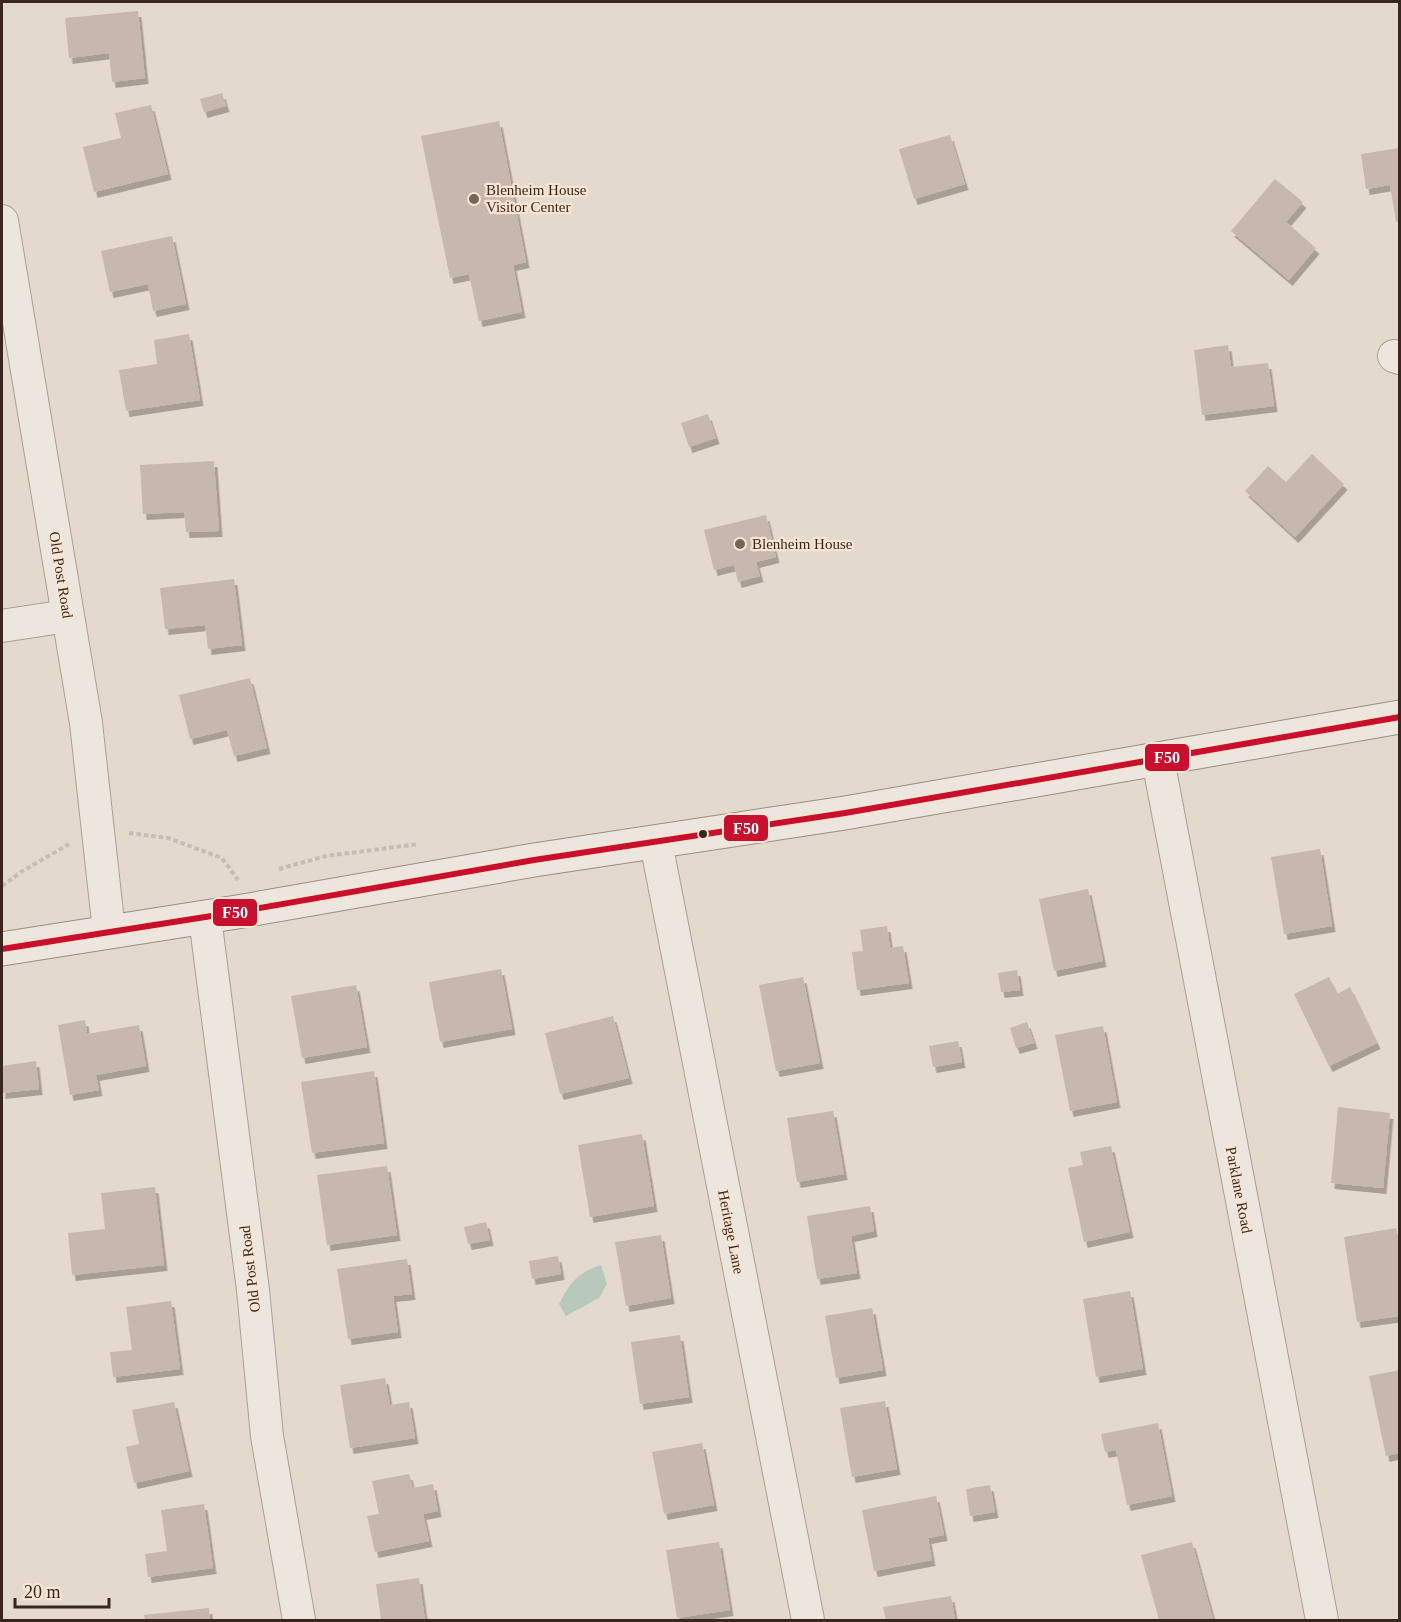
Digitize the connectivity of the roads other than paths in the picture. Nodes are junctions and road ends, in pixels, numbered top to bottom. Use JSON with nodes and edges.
{"nodes":[{"id":1,"x":2,"y":221,"type":"edge"},
{"id":2,"x":67,"y":616,"type":"junction"},
{"id":3,"x":2,"y":626,"type":"edge"},
{"id":4,"x":1400,"y":717,"type":"edge"},
{"id":5,"x":1158,"y":760,"type":"junction"},
{"id":6,"x":656,"y":843,"type":"junction"},
{"id":7,"x":205,"y":918,"type":"junction"},
{"id":8,"x":109,"y":931,"type":"junction"},
{"id":9,"x":2,"y":949,"type":"edge"},
{"id":10,"x":299,"y":1620,"type":"edge"},
{"id":11,"x":808,"y":1620,"type":"edge"},
{"id":12,"x":1322,"y":1620,"type":"edge"}],
"edges":[{"from":1,"to":2,"type":"street","name":"Old Post Road"},
{"from":2,"to":3,"type":"street"},
{"from":2,"to":8,"type":"street","name":"Old Post Road"},
{"from":4,"to":5,"type":"main road"},
{"from":5,"to":6,"type":"main road"},
{"from":5,"to":12,"type":"street","name":"Parklane Road"},
{"from":6,"to":7,"type":"main road"},
{"from":6,"to":11,"type":"street","name":"Heritage Lane"},
{"from":7,"to":8,"type":"main road"},
{"from":7,"to":10,"type":"street","name":"Old Post Road"},
{"from":8,"to":9,"type":"main road"}]}
